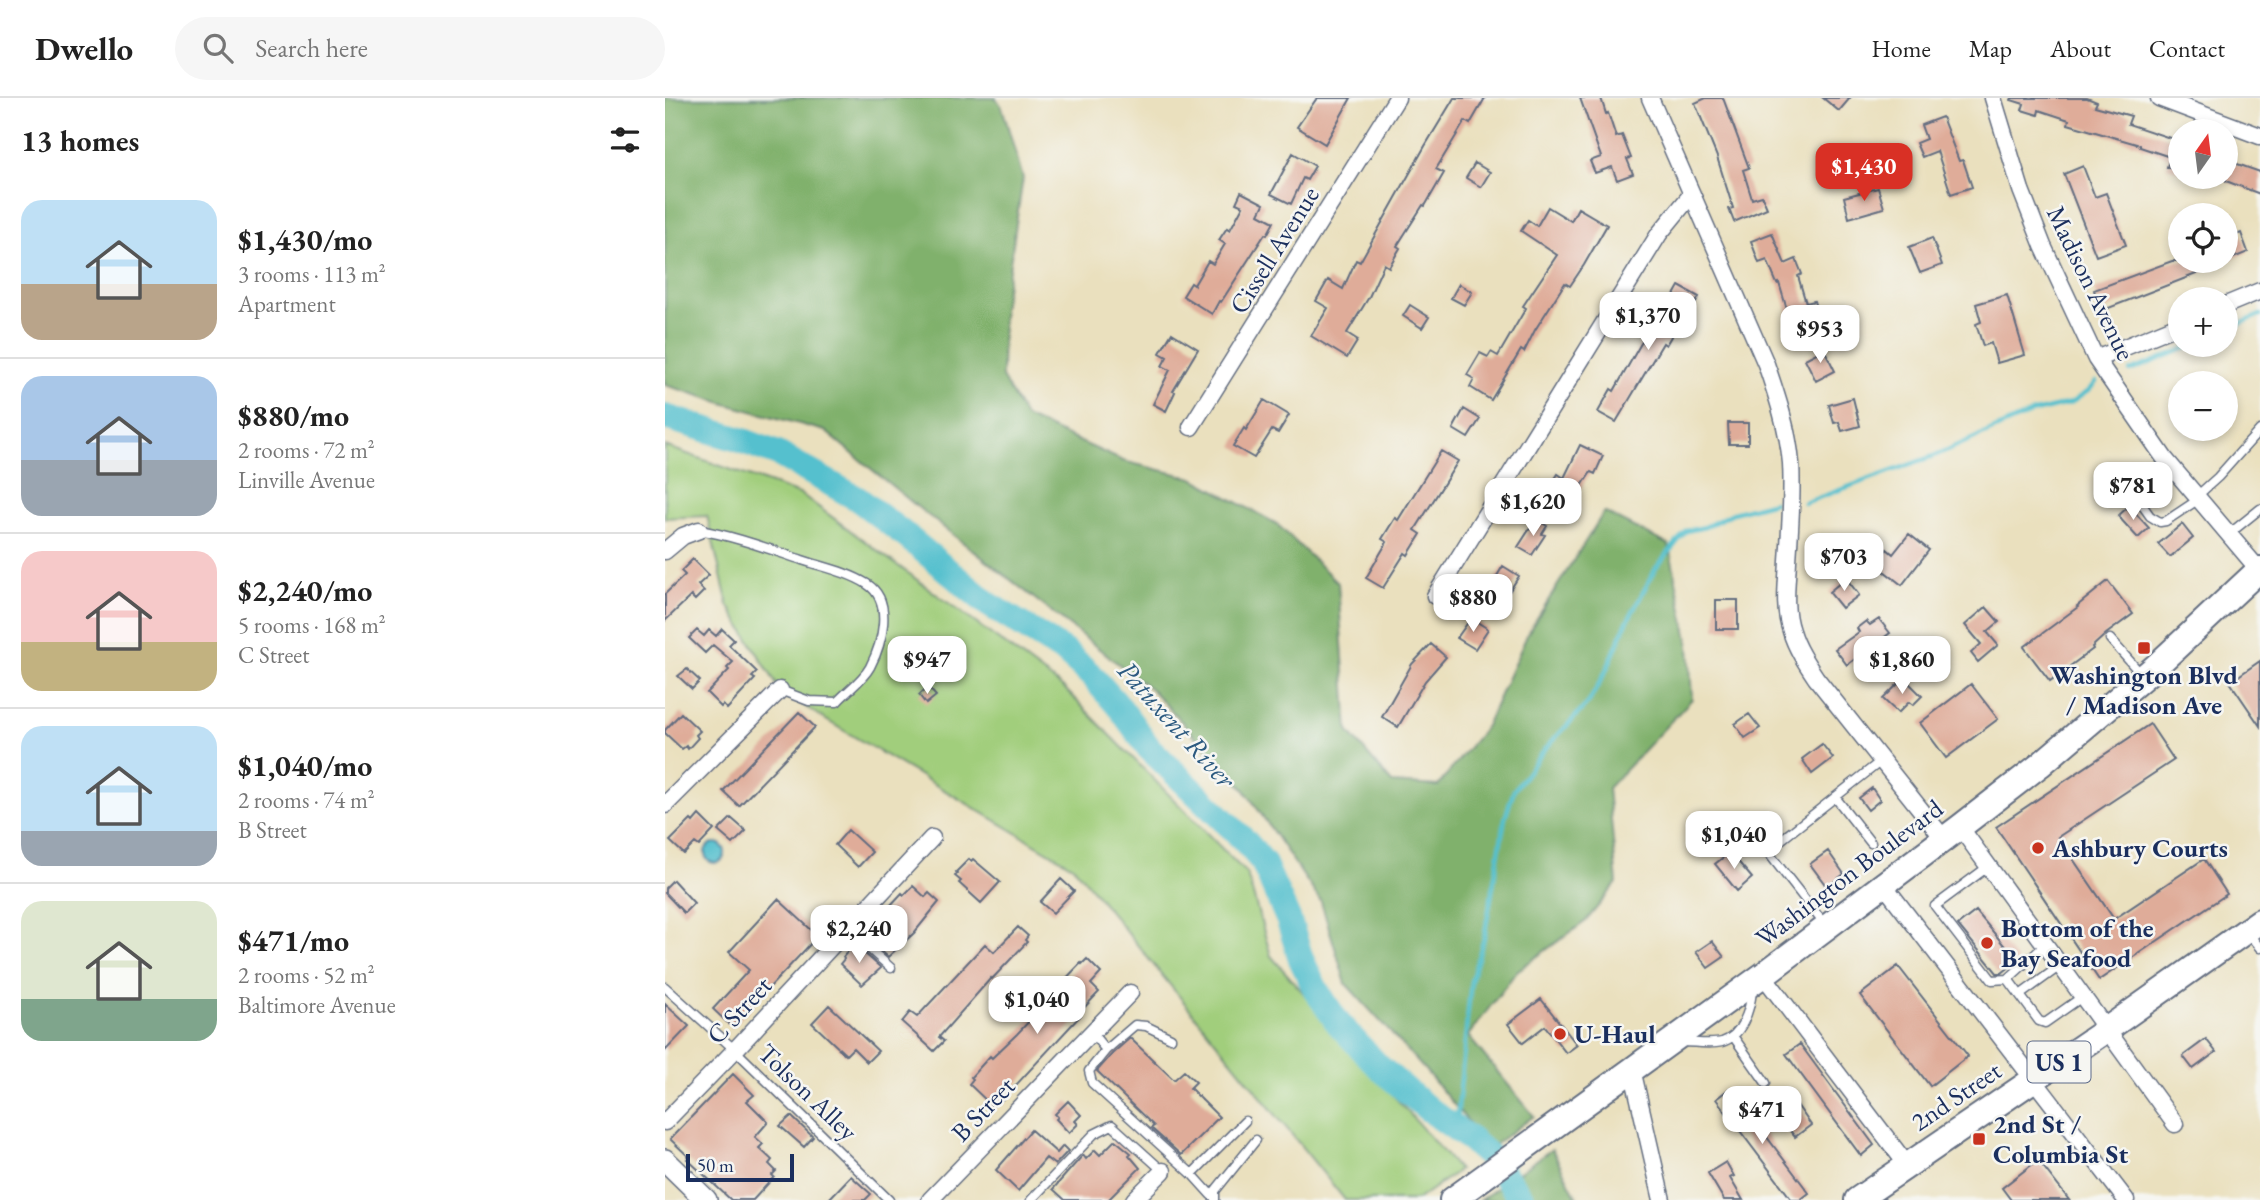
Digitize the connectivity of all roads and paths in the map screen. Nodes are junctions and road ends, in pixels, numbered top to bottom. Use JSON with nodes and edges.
{"nodes":[{"id":1,"x":1398,"y":98,"type":"edge"},
{"id":2,"x":1650,"y":98,"type":"edge"},
{"id":3,"x":1993,"y":98,"type":"edge"},
{"id":4,"x":2159,"y":98,"type":"edge"},
{"id":5,"x":2260,"y":136,"type":"edge"},
{"id":6,"x":1691,"y":195,"type":"junction"},
{"id":7,"x":2260,"y":291,"type":"edge"},
{"id":8,"x":2238,"y":300,"type":"edge"},
{"id":9,"x":2168,"y":329,"type":"edge"},
{"id":10,"x":2096,"y":359,"type":"junction"},
{"id":11,"x":1191,"y":427,"type":"dead end"},
{"id":12,"x":2260,"y":430,"type":"edge"},
{"id":13,"x":2198,"y":497,"type":"junction"},
{"id":14,"x":2138,"y":499,"type":"dead end"},
{"id":15,"x":2260,"y":509,"type":"edge"},
{"id":16,"x":699,"y":530,"type":"joint"},
{"id":17,"x":2229,"y":534,"type":"junction"},
{"id":18,"x":665,"y":551,"type":"edge"},
{"id":19,"x":2260,"y":569,"type":"edge"},
{"id":20,"x":1435,"y":596,"type":"dead end"},
{"id":21,"x":2111,"y":639,"type":"dead end"},
{"id":22,"x":2144,"y":677,"type":"junction"},
{"id":23,"x":780,"y":690,"type":"joint"},
{"id":24,"x":1881,"y":761,"type":"junction"},
{"id":25,"x":1835,"y":797,"type":"junction"},
{"id":26,"x":665,"y":805,"type":"edge"},
{"id":27,"x":1952,"y":833,"type":"junction"},
{"id":28,"x":932,"y":838,"type":"dead end"},
{"id":29,"x":1871,"y":843,"type":"dead end"},
{"id":30,"x":1989,"y":866,"type":"junction"},
{"id":31,"x":1884,"y":885,"type":"junction"},
{"id":32,"x":1827,"y":927,"type":"junction"},
{"id":33,"x":847,"y":929,"type":"junction"},
{"id":34,"x":2255,"y":933,"type":"edge"},
{"id":35,"x":2045,"y":945,"type":"junction"},
{"id":36,"x":2060,"y":966,"type":"junction"},
{"id":37,"x":891,"y":968,"type":"dead end"},
{"id":38,"x":1758,"y":978,"type":"junction"},
{"id":39,"x":2008,"y":979,"type":"junction"},
{"id":40,"x":665,"y":987,"type":"edge"},
{"id":41,"x":1130,"y":993,"type":"dead end"},
{"id":42,"x":2020,"y":995,"type":"junction"},
{"id":43,"x":2083,"y":997,"type":"junction"},
{"id":44,"x":2106,"y":1030,"type":"junction"},
{"id":45,"x":1091,"y":1032,"type":"junction"},
{"id":46,"x":1733,"y":1037,"type":"junction"},
{"id":47,"x":1171,"y":1038,"type":"dead end"},
{"id":48,"x":1670,"y":1042,"type":"junction"},
{"id":49,"x":735,"y":1050,"type":"junction"},
{"id":50,"x":1106,"y":1050,"type":"junction"},
{"id":51,"x":1632,"y":1069,"type":"junction"},
{"id":52,"x":2034,"y":1079,"type":"junction"},
{"id":53,"x":1766,"y":1083,"type":"dead end"},
{"id":54,"x":1245,"y":1121,"type":"dead end"},
{"id":55,"x":665,"y":1122,"type":"edge"},
{"id":56,"x":2175,"y":1124,"type":"dead end"},
{"id":57,"x":1256,"y":1140,"type":"dead end"},
{"id":58,"x":665,"y":1160,"type":"edge"},
{"id":59,"x":1907,"y":1166,"type":"junction"},
{"id":60,"x":1163,"y":1171,"type":"joint"},
{"id":61,"x":1192,"y":1174,"type":"junction"},
{"id":62,"x":1212,"y":1196,"type":"edge"},
{"id":63,"x":706,"y":1200,"type":"edge"},
{"id":64,"x":889,"y":1200,"type":"edge"},
{"id":65,"x":930,"y":1200,"type":"edge"},
{"id":66,"x":1031,"y":1200,"type":"edge"},
{"id":67,"x":1134,"y":1200,"type":"edge"},
{"id":68,"x":1452,"y":1200,"type":"edge"},
{"id":69,"x":1662,"y":1200,"type":"edge"},
{"id":70,"x":1857,"y":1200,"type":"edge"},
{"id":71,"x":2126,"y":1200,"type":"edge"}],
"edges":[{"from":1,"to":11,"type":"street","name":"Cissell Avenue"},
{"from":2,"to":6,"type":"street"},
{"from":3,"to":10,"type":"street","name":"Madison Avenue"},
{"from":4,"to":5,"type":"street"},
{"from":6,"to":20,"type":"street"},
{"from":6,"to":24,"type":"street"},
{"from":7,"to":8,"type":"street"},
{"from":9,"to":10,"type":"street"},
{"from":10,"to":13,"type":"street","name":"Madison Avenue"},
{"from":12,"to":13,"type":"lane"},
{"from":13,"to":14,"type":"lane"},
{"from":13,"to":17,"type":"street","name":"Madison Avenue"},
{"from":15,"to":17,"type":"lane"},
{"from":16,"to":18,"type":"street"},
{"from":16,"to":23,"type":"lane"},
{"from":17,"to":19,"type":"street","name":"Madison Avenue"},
{"from":19,"to":22,"type":"main road","name":"Washington Boulevard"},
{"from":21,"to":22,"type":"lane"},
{"from":22,"to":27,"type":"main road","name":"Washington Boulevard"},
{"from":23,"to":26,"type":"street"},
{"from":24,"to":25,"type":"lane"},
{"from":24,"to":27,"type":"street"},
{"from":25,"to":29,"type":"lane"},
{"from":25,"to":32,"type":"lane"},
{"from":27,"to":30,"type":"street"},
{"from":27,"to":31,"type":"main road","name":"Washington Boulevard"},
{"from":28,"to":33,"type":"street","name":"C Street"},
{"from":30,"to":35,"type":"street"},
{"from":30,"to":39,"type":"lane"},
{"from":31,"to":32,"type":"main road","name":"Washington Boulevard"},
{"from":31,"to":52,"type":"street"},
{"from":32,"to":38,"type":"main road","name":"Washington Boulevard"},
{"from":33,"to":37,"type":"lane"},
{"from":33,"to":49,"type":"street","name":"C Street"},
{"from":34,"to":44,"type":"main road","name":"2nd Street","number":"US 1"},
{"from":35,"to":36,"type":"street"},
{"from":35,"to":39,"type":"lane"},
{"from":36,"to":42,"type":"lane"},
{"from":36,"to":43,"type":"street"},
{"from":38,"to":46,"type":"lane"},
{"from":38,"to":48,"type":"main road","name":"Washington Boulevard"},
{"from":38,"to":59,"type":"street"},
{"from":39,"to":42,"type":"lane"},
{"from":40,"to":49,"type":"lane","name":"Tolson Alley"},
{"from":41,"to":45,"type":"street","name":"B Street"},
{"from":42,"to":43,"type":"lane"},
{"from":43,"to":44,"type":"street"},
{"from":44,"to":52,"type":"main road","name":"2nd Street","number":"US 1"},
{"from":44,"to":56,"type":"street"},
{"from":45,"to":50,"type":"lane"},
{"from":45,"to":65,"type":"street","name":"B Street"},
{"from":46,"to":48,"type":"lane"},
{"from":46,"to":53,"type":"lane"},
{"from":47,"to":50,"type":"lane"},
{"from":48,"to":51,"type":"main road","name":"Washington Boulevard"},
{"from":49,"to":55,"type":"street","name":"C Street"},
{"from":49,"to":64,"type":"lane","name":"Tolson Alley"},
{"from":50,"to":61,"type":"lane"},
{"from":51,"to":68,"type":"main road","name":"Washington Boulevard"},
{"from":51,"to":69,"type":"street"},
{"from":52,"to":59,"type":"main road","name":"2nd Street","number":"US 1"},
{"from":52,"to":71,"type":"street"},
{"from":54,"to":61,"type":"lane"},
{"from":57,"to":62,"type":"lane"},
{"from":58,"to":63,"type":"street"},
{"from":59,"to":70,"type":"main road","name":"2nd Street","number":"US 1"},
{"from":60,"to":66,"type":"lane"},
{"from":60,"to":67,"type":"street"},
{"from":61,"to":62,"type":"lane"}]}
